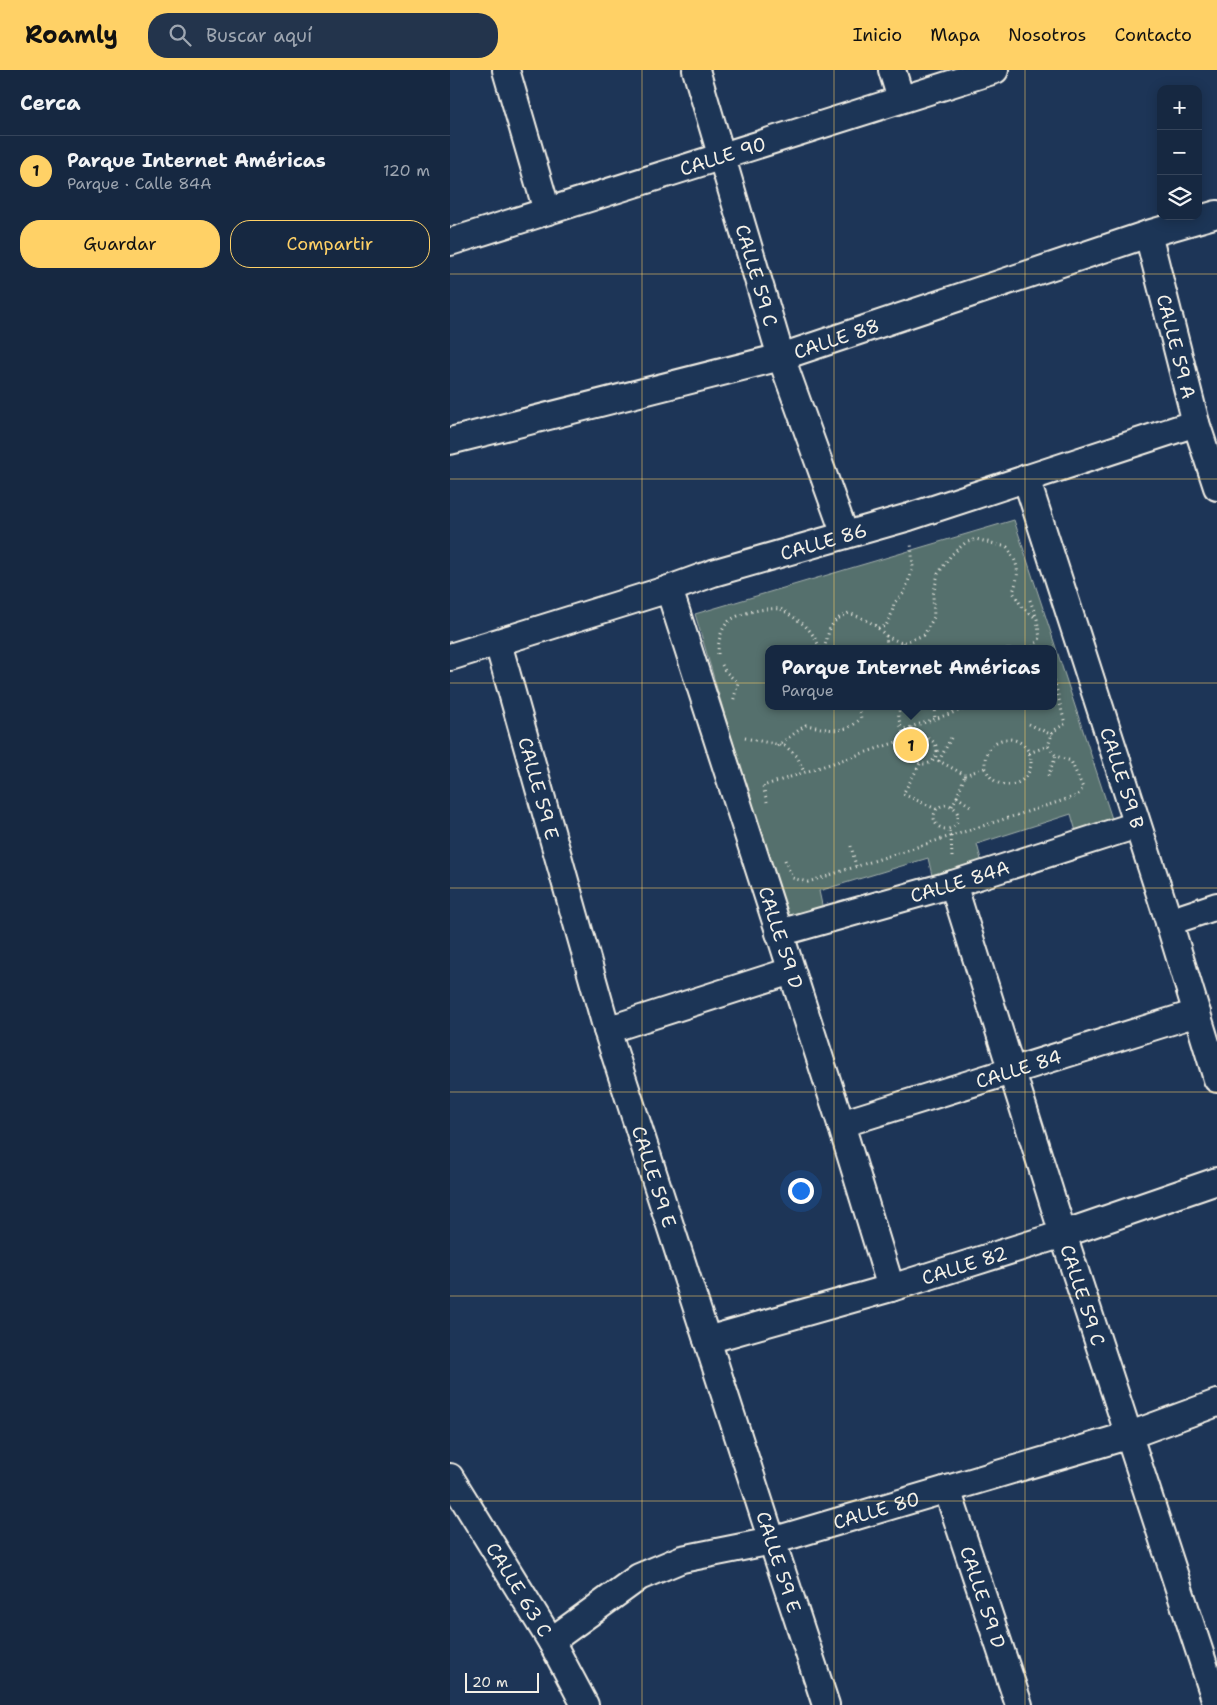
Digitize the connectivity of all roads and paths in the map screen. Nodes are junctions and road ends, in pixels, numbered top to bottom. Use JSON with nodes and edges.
{"nodes":[{"id":1,"x":506,"y":70,"type":"edge"},
{"id":2,"x":696,"y":70,"type":"edge"},
{"id":3,"x":892,"y":70,"type":"edge"},
{"id":4,"x":995,"y":70,"type":"edge"},
{"id":5,"x":901,"y":100,"type":"junction"},
{"id":6,"x":721,"y":156,"type":"junction"},
{"id":7,"x":548,"y":211,"type":"junction"},
{"id":8,"x":1217,"y":214,"type":"edge"},
{"id":9,"x":1148,"y":234,"type":"junction"},
{"id":10,"x":450,"y":242,"type":"edge"},
{"id":11,"x":781,"y":358,"type":"junction"},
{"id":12,"x":1196,"y":423,"type":"junction"},
{"id":13,"x":450,"y":441,"type":"edge"},
{"id":14,"x":1026,"y":478,"type":"junction"},
{"id":15,"x":1217,"y":487,"type":"edge"},
{"id":16,"x":909,"y":517,"type":"junction"},
{"id":17,"x":845,"y":535,"type":"junction"},
{"id":18,"x":669,"y":588,"type":"junction"},
{"id":19,"x":1030,"y":600,"type":"dead end"},
{"id":20,"x":1036,"y":618,"type":"junction"},
{"id":21,"x":878,"y":628,"type":"junction"},
{"id":22,"x":886,"y":636,"type":"junction"},
{"id":23,"x":498,"y":643,"type":"junction"},
{"id":24,"x":902,"y":643,"type":"joint"},
{"id":25,"x":818,"y":645,"type":"edge"},
{"id":26,"x":826,"y":645,"type":"edge"},
{"id":27,"x":886,"y":645,"type":"edge"},
{"id":28,"x":1034,"y":645,"type":"edge"},
{"id":29,"x":450,"y":657,"type":"edge"},
{"id":30,"x":1057,"y":691,"type":"edge"},
{"id":31,"x":734,"y":710,"type":"dead end"},
{"id":32,"x":859,"y":710,"type":"edge"},
{"id":33,"x":899,"y":710,"type":"edge"},
{"id":34,"x":934,"y":710,"type":"edge"},
{"id":35,"x":961,"y":710,"type":"edge"},
{"id":36,"x":935,"y":719,"type":"junction"},
{"id":37,"x":1029,"y":724,"type":"dead end"},
{"id":38,"x":911,"y":727,"type":"junction"},
{"id":39,"x":902,"y":730,"type":"junction"},
{"id":40,"x":1052,"y":735,"type":"junction"},
{"id":41,"x":740,"y":738,"type":"dead end"},
{"id":42,"x":951,"y":738,"type":"dead end"},
{"id":43,"x":914,"y":742,"type":"junction"},
{"id":44,"x":777,"y":746,"type":"junction"},
{"id":45,"x":1048,"y":746,"type":"junction"},
{"id":46,"x":1029,"y":753,"type":"junction"},
{"id":47,"x":1056,"y":756,"type":"junction"},
{"id":48,"x":938,"y":760,"type":"junction"},
{"id":49,"x":920,"y":764,"type":"junction"},
{"id":50,"x":985,"y":768,"type":"junction"},
{"id":51,"x":804,"y":772,"type":"junction"},
{"id":52,"x":965,"y":775,"type":"junction"},
{"id":53,"x":1048,"y":776,"type":"dead end"},
{"id":54,"x":957,"y":797,"type":"junction"},
{"id":55,"x":952,"y":806,"type":"junction"},
{"id":56,"x":972,"y":806,"type":"dead end"},
{"id":57,"x":936,"y":809,"type":"junction"},
{"id":58,"x":768,"y":810,"type":"dead end"},
{"id":59,"x":1137,"y":825,"type":"junction"},
{"id":60,"x":948,"y":829,"type":"junction"},
{"id":61,"x":951,"y":836,"type":"junction"},
{"id":62,"x":851,"y":846,"type":"dead end"},
{"id":63,"x":782,"y":852,"type":"dead end"},
{"id":64,"x":856,"y":866,"type":"junction"},
{"id":65,"x":953,"y":884,"type":"junction"},
{"id":66,"x":1217,"y":906,"type":"edge"},
{"id":67,"x":1169,"y":922,"type":"junction"},
{"id":68,"x":779,"y":933,"type":"junction"},
{"id":69,"x":791,"y":971,"type":"junction"},
{"id":70,"x":1197,"y":1013,"type":"junction"},
{"id":71,"x":607,"y":1030,"type":"junction"},
{"id":72,"x":1011,"y":1070,"type":"junction"},
{"id":73,"x":1217,"y":1079,"type":"edge"},
{"id":74,"x":840,"y":1124,"type":"junction"},
{"id":75,"x":1217,"y":1181,"type":"edge"},
{"id":76,"x":1063,"y":1234,"type":"junction"},
{"id":77,"x":891,"y":1288,"type":"junction"},
{"id":78,"x":707,"y":1340,"type":"junction"},
{"id":79,"x":1217,"y":1403,"type":"edge"},
{"id":80,"x":1130,"y":1435,"type":"junction"},
{"id":81,"x":450,"y":1477,"type":"edge"},
{"id":82,"x":947,"y":1490,"type":"junction"},
{"id":83,"x":772,"y":1541,"type":"junction"},
{"id":84,"x":551,"y":1641,"type":"junction"},
{"id":85,"x":585,"y":1705,"type":"edge"},
{"id":86,"x":826,"y":1705,"type":"edge"},
{"id":87,"x":1019,"y":1705,"type":"edge"},
{"id":88,"x":1217,"y":1705,"type":"edge"}],
"edges":[{"from":1,"to":7,"type":"street"},
{"from":2,"to":6,"type":"street","name":"CALLE 59 C"},
{"from":3,"to":5,"type":"street"},
{"from":4,"to":5,"type":"street","name":"CALLE 90"},
{"from":5,"to":6,"type":"street","name":"CALLE 90"},
{"from":6,"to":7,"type":"street","name":"CALLE 90"},
{"from":6,"to":11,"type":"street","name":"CALLE 59 C"},
{"from":7,"to":10,"type":"street","name":"CALLE 90"},
{"from":8,"to":9,"type":"street","name":"CALLE 88"},
{"from":9,"to":11,"type":"street","name":"CALLE 88"},
{"from":9,"to":12,"type":"street","name":"CALLE 59 A"},
{"from":11,"to":13,"type":"street","name":"CALLE 88"},
{"from":11,"to":17,"type":"street","name":"CALLE 59 C"},
{"from":12,"to":14,"type":"street","name":"CALLE 86"},
{"from":12,"to":15,"type":"street","name":"CALLE 59 A"},
{"from":14,"to":16,"type":"street","name":"CALLE 86"},
{"from":14,"to":59,"type":"street","name":"CALLE 59 B"},
{"from":16,"to":17,"type":"street","name":"CALLE 86"},
{"from":16,"to":21,"type":"path"},
{"from":17,"to":18,"type":"street","name":"CALLE 86"},
{"from":18,"to":23,"type":"street","name":"CALLE 86"},
{"from":18,"to":68,"type":"street","name":"CALLE 59 D"},
{"from":19,"to":20,"type":"path"},
{"from":20,"to":24,"type":"path"},
{"from":20,"to":28,"type":"path"},
{"from":21,"to":22,"type":"path"},
{"from":21,"to":26,"type":"path"},
{"from":22,"to":24,"type":"path"},
{"from":22,"to":27,"type":"path"},
{"from":23,"to":29,"type":"street","name":"CALLE 86"},
{"from":23,"to":71,"type":"street","name":"CALLE 59 E"},
{"from":25,"to":31,"type":"path"},
{"from":30,"to":40,"type":"path"},
{"from":32,"to":44,"type":"path"},
{"from":33,"to":39,"type":"path"},
{"from":34,"to":36,"type":"path"},
{"from":35,"to":36,"type":"path"},
{"from":36,"to":38,"type":"path"},
{"from":37,"to":40,"type":"path"},
{"from":38,"to":39,"type":"path"},
{"from":38,"to":43,"type":"path"},
{"from":39,"to":51,"type":"path"},
{"from":40,"to":45,"type":"path"},
{"from":41,"to":44,"type":"path"},
{"from":42,"to":48,"type":"path"},
{"from":43,"to":48,"type":"path"},
{"from":43,"to":49,"type":"path"},
{"from":44,"to":51,"type":"path"},
{"from":45,"to":46,"type":"path"},
{"from":45,"to":47,"type":"path"},
{"from":46,"to":50,"type":"path"},
{"from":46,"to":50,"type":"path"},
{"from":47,"to":53,"type":"path"},
{"from":47,"to":61,"type":"path"},
{"from":48,"to":49,"type":"path"},
{"from":48,"to":52,"type":"path"},
{"from":49,"to":57,"type":"path"},
{"from":50,"to":52,"type":"path"},
{"from":51,"to":58,"type":"path"},
{"from":52,"to":54,"type":"path"},
{"from":54,"to":55,"type":"path"},
{"from":54,"to":56,"type":"path"},
{"from":55,"to":57,"type":"path"},
{"from":55,"to":60,"type":"path"},
{"from":57,"to":60,"type":"path"},
{"from":59,"to":65,"type":"street","name":"CALLE 84A"},
{"from":59,"to":67,"type":"street","name":"CALLE 59 B"},
{"from":60,"to":61,"type":"path"},
{"from":61,"to":64,"type":"path"},
{"from":61,"to":65,"type":"path"},
{"from":62,"to":64,"type":"path"},
{"from":63,"to":64,"type":"path"},
{"from":65,"to":68,"type":"street","name":"CALLE 84A"},
{"from":65,"to":72,"type":"street","name":"CALLE 59 C"},
{"from":66,"to":67,"type":"street"},
{"from":67,"to":70,"type":"street","name":"CALLE 59 B"},
{"from":68,"to":69,"type":"street","name":"CALLE 59 D"},
{"from":69,"to":71,"type":"street"},
{"from":69,"to":74,"type":"street","name":"CALLE 59 D"},
{"from":70,"to":72,"type":"street","name":"CALLE 84"},
{"from":70,"to":73,"type":"street","name":"CALLE 59 B"},
{"from":71,"to":78,"type":"street","name":"CALLE 59 E"},
{"from":72,"to":74,"type":"street","name":"CALLE 84"},
{"from":72,"to":76,"type":"street","name":"CALLE 59 C"},
{"from":74,"to":77,"type":"street","name":"CALLE 59 D"},
{"from":75,"to":76,"type":"street","name":"CALLE 82"},
{"from":76,"to":77,"type":"street","name":"CALLE 82"},
{"from":76,"to":80,"type":"street","name":"CALLE 59 C"},
{"from":77,"to":78,"type":"street","name":"CALLE 82"},
{"from":78,"to":83,"type":"street","name":"CALLE 59 E"},
{"from":79,"to":80,"type":"street","name":"CALLE 80"},
{"from":80,"to":82,"type":"street","name":"CALLE 80"},
{"from":80,"to":88,"type":"street","name":"CALLE 59 C"},
{"from":81,"to":84,"type":"street","name":"CALLE 63 C"},
{"from":82,"to":83,"type":"street","name":"CALLE 80"},
{"from":82,"to":87,"type":"street","name":"CALLE 59 D"},
{"from":83,"to":84,"type":"street","name":"CALLE 80"},
{"from":83,"to":86,"type":"street","name":"CALLE 59 E"},
{"from":84,"to":85,"type":"street","name":"CALLE 63 C"}]}
